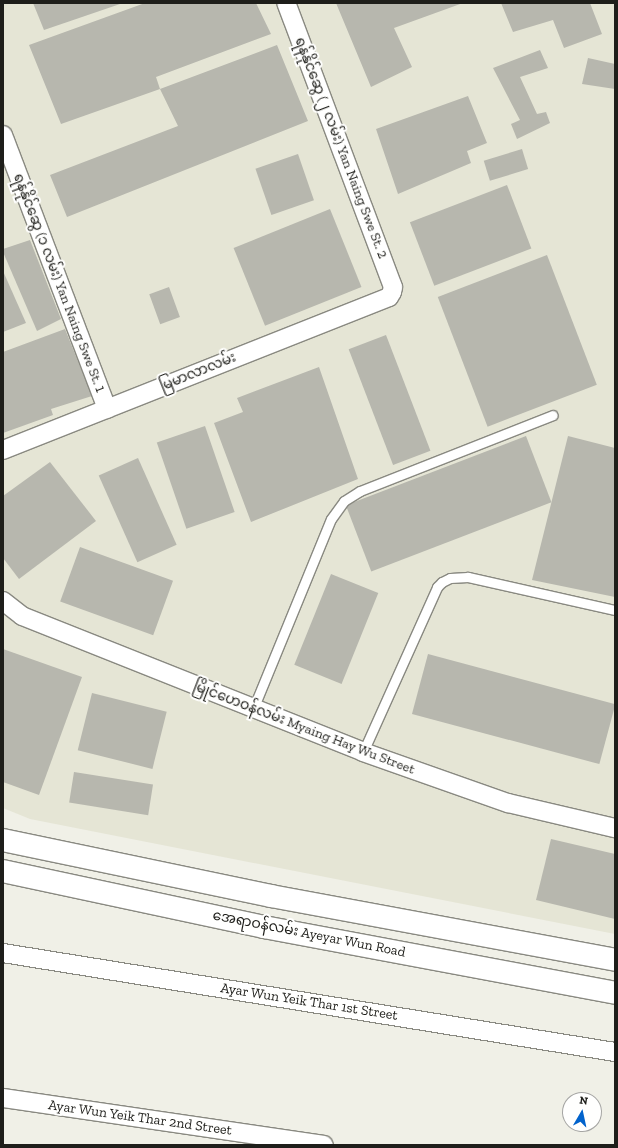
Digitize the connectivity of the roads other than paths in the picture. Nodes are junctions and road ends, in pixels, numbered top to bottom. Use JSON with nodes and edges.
{"nodes":[{"id":1,"x":286,"y":3,"type":"edge"},
{"id":2,"x":3,"y":135,"type":"edge"},
{"id":3,"x":392,"y":292,"type":"joint"},
{"id":4,"x":107,"y":409,"type":"junction"},
{"id":5,"x":553,"y":415,"type":"dead end"},
{"id":6,"x":3,"y":450,"type":"edge"},
{"id":7,"x":3,"y":601,"type":"edge"},
{"id":8,"x":615,"y":610,"type":"edge"},
{"id":9,"x":253,"y":709,"type":"junction"},
{"id":10,"x":363,"y":752,"type":"junction"},
{"id":11,"x":615,"y":828,"type":"edge"},
{"id":12,"x":3,"y":840,"type":"edge"},
{"id":13,"x":3,"y":871,"type":"edge"},
{"id":14,"x":3,"y":953,"type":"edge"},
{"id":15,"x":615,"y":960,"type":"edge"},
{"id":16,"x":615,"y":993,"type":"edge"},
{"id":17,"x":615,"y":1052,"type":"edge"},
{"id":18,"x":3,"y":1098,"type":"edge"},
{"id":19,"x":324,"y":1145,"type":"edge"}],
"edges":[{"from":1,"to":3,"type":"street","name":"ရန်နိုင်ဆွေ (၂ လမ်း) Yan Naing Swe St. 2"},
{"from":2,"to":4,"type":"street","name":"ရန်နိုင်ဆွေ (၁ လမ်း) Yan Naing Swe St. 1"},
{"from":3,"to":4,"type":"street","name":"မြမာလာလမ်း"},
{"from":4,"to":6,"type":"street","name":"မြမာလာလမ်း"},
{"from":5,"to":9,"type":"lane"},
{"from":7,"to":9,"type":"street","name":"မြိုင်ဟေဝန်လမ်း Myaing Hay Wu Street"},
{"from":8,"to":10,"type":"lane"},
{"from":9,"to":10,"type":"street","name":"မြိုင်ဟေဝန်လမ်း Myaing Hay Wu Street"},
{"from":10,"to":11,"type":"street","name":"မြိုင်ဟေဝန်လမ်း Myaing Hay Wu Street"},
{"from":12,"to":15,"type":"main road"},
{"from":13,"to":16,"type":"main road","name":"အေရာဝန်လမ်း Ayeyar Wun Road"},
{"from":14,"to":17,"type":"street","name":"Ayar Wun Yeik Thar 1st Street"},
{"from":18,"to":19,"type":"street","name":"Ayar Wun Yeik Thar 2nd Street"}]}
